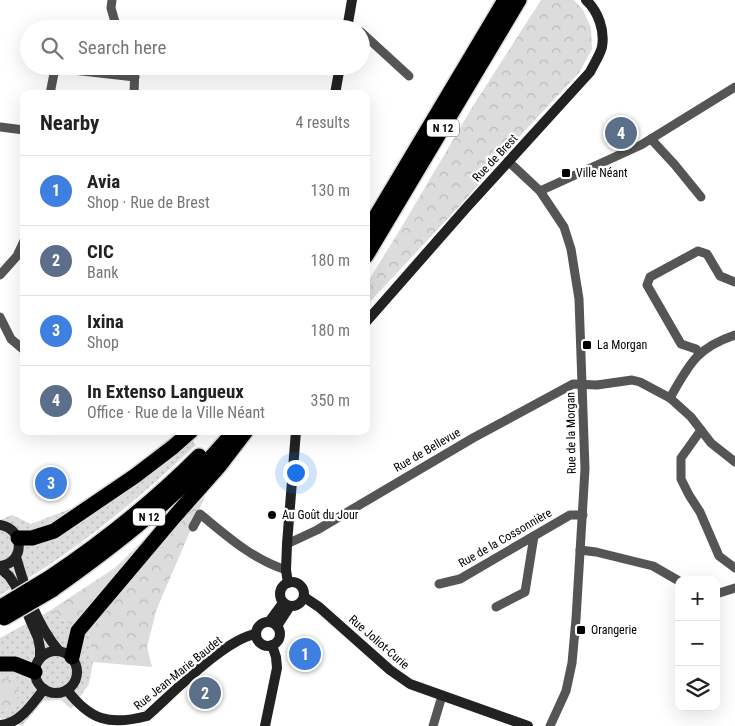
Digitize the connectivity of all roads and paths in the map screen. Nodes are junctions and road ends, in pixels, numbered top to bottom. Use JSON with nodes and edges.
{"nodes":[{"id":1,"x":112,"y":0,"type":"edge"},
{"id":2,"x":352,"y":0,"type":"edge"},
{"id":3,"x":505,"y":0,"type":"edge"},
{"id":4,"x":518,"y":0,"type":"edge"},
{"id":5,"x":586,"y":0,"type":"edge"},
{"id":6,"x":114,"y":20,"type":"edge"},
{"id":7,"x":351,"y":20,"type":"edge"},
{"id":8,"x":370,"y":40,"type":"edge"},
{"id":9,"x":54,"y":75,"type":"edge"},
{"id":10,"x":117,"y":75,"type":"edge"},
{"id":11,"x":338,"y":75,"type":"edge"},
{"id":12,"x":409,"y":76,"type":"dead end"},
{"id":13,"x":135,"y":77,"type":"joint"},
{"id":14,"x":735,"y":87,"type":"edge"},
{"id":15,"x":51,"y":90,"type":"edge"},
{"id":16,"x":134,"y":90,"type":"edge"},
{"id":17,"x":336,"y":90,"type":"edge"},
{"id":18,"x":0,"y":127,"type":"edge"},
{"id":19,"x":20,"y":130,"type":"edge"},
{"id":20,"x":651,"y":139,"type":"junction"},
{"id":21,"x":508,"y":161,"type":"junction"},
{"id":22,"x":540,"y":191,"type":"junction"},
{"id":23,"x":701,"y":197,"type":"dead end"},
{"id":24,"x":370,"y":226,"type":"edge"},
{"id":25,"x":370,"y":249,"type":"edge"},
{"id":26,"x":20,"y":250,"type":"edge"},
{"id":27,"x":0,"y":275,"type":"edge"},
{"id":28,"x":735,"y":282,"type":"edge"},
{"id":29,"x":0,"y":317,"type":"edge"},
{"id":30,"x":370,"y":317,"type":"edge"},
{"id":31,"x":735,"y":336,"type":"edge"},
{"id":32,"x":20,"y":346,"type":"edge"},
{"id":33,"x":699,"y":353,"type":"junction"},
{"id":34,"x":583,"y":384,"type":"junction"},
{"id":35,"x":670,"y":398,"type":"junction"},
{"id":36,"x":701,"y":430,"type":"junction"},
{"id":37,"x":186,"y":435,"type":"edge"},
{"id":38,"x":218,"y":435,"type":"edge"},
{"id":39,"x":231,"y":435,"type":"edge"},
{"id":40,"x":243,"y":435,"type":"edge"},
{"id":41,"x":296,"y":435,"type":"edge"},
{"id":42,"x":735,"y":462,"type":"edge"},
{"id":43,"x":583,"y":514,"type":"junction"},
{"id":44,"x":2,"y":524,"type":"edge"},
{"id":45,"x":193,"y":527,"type":"dead end"},
{"id":46,"x":534,"y":536,"type":"junction"},
{"id":47,"x":18,"y":538,"type":"junction"},
{"id":48,"x":287,"y":544,"type":"junction"},
{"id":49,"x":580,"y":550,"type":"junction"},
{"id":50,"x":16,"y":557,"type":"junction"},
{"id":51,"x":0,"y":567,"type":"edge"},
{"id":52,"x":735,"y":568,"type":"edge"},
{"id":53,"x":286,"y":570,"type":"junction"},
{"id":54,"x":675,"y":579,"type":"edge"},
{"id":55,"x":288,"y":583,"type":"junction"},
{"id":56,"x":50,"y":584,"type":"junction"},
{"id":57,"x":439,"y":584,"type":"dead end"},
{"id":58,"x":735,"y":588,"type":"edge"},
{"id":59,"x":720,"y":593,"type":"edge"},
{"id":60,"x":304,"y":597,"type":"junction"},
{"id":61,"x":286,"y":604,"type":"junction"},
{"id":62,"x":496,"y":607,"type":"dead end"},
{"id":63,"x":1,"y":613,"type":"edge"},
{"id":64,"x":273,"y":624,"type":"junction"},
{"id":65,"x":256,"y":634,"type":"junction"},
{"id":66,"x":272,"y":645,"type":"junction"},
{"id":67,"x":65,"y":654,"type":"junction"},
{"id":68,"x":0,"y":664,"type":"edge"},
{"id":69,"x":38,"y":665,"type":"junction"},
{"id":70,"x":44,"y":689,"type":"junction"},
{"id":71,"x":67,"y":690,"type":"junction"},
{"id":72,"x":442,"y":696,"type":"junction"},
{"id":73,"x":550,"y":724,"type":"edge"},
{"id":74,"x":0,"y":725,"type":"edge"},
{"id":75,"x":112,"y":725,"type":"edge"},
{"id":76,"x":265,"y":726,"type":"edge"},
{"id":77,"x":433,"y":726,"type":"edge"},
{"id":78,"x":528,"y":726,"type":"edge"}],
"edges":[{"from":1,"to":6,"type":"street"},
{"from":2,"to":7,"type":"street"},
{"from":3,"to":24,"type":"highway","number":"N 12"},
{"from":4,"to":25,"type":"highway","number":"N 12"},
{"from":5,"to":21,"type":"street","name":"Rue de Brest"},
{"from":8,"to":12,"type":"street"},
{"from":9,"to":15,"type":"street"},
{"from":10,"to":13,"type":"street"},
{"from":11,"to":17,"type":"street"},
{"from":13,"to":16,"type":"street"},
{"from":14,"to":20,"type":"street"},
{"from":18,"to":19,"type":"street"},
{"from":20,"to":22,"type":"street"},
{"from":20,"to":23,"type":"street"},
{"from":21,"to":22,"type":"street","name":"Rue de la Morgan"},
{"from":21,"to":30,"type":"street","name":"Rue de Brest"},
{"from":22,"to":34,"type":"street","name":"Rue de la Morgan"},
{"from":26,"to":27,"type":"street"},
{"from":28,"to":33,"type":"street"},
{"from":29,"to":32,"type":"street"},
{"from":31,"to":33,"type":"street"},
{"from":33,"to":35,"type":"street"},
{"from":34,"to":35,"type":"street","name":"Rue de Bellevue"},
{"from":34,"to":43,"type":"street","name":"Rue de la Morgan"},
{"from":34,"to":48,"type":"street","name":"Rue de Bellevue"},
{"from":35,"to":36,"type":"street","name":"Rue de Bellevue"},
{"from":36,"to":42,"type":"street","name":"Rue de Bellevue"},
{"from":36,"to":52,"type":"street"},
{"from":37,"to":47,"type":"highway"},
{"from":38,"to":56,"type":"highway","number":"N 12"},
{"from":39,"to":56,"type":"highway","number":"N 12"},
{"from":40,"to":67,"type":"highway"},
{"from":41,"to":48,"type":"street"},
{"from":43,"to":46,"type":"street","name":"Rue de la Cossonnière"},
{"from":43,"to":49,"type":"street","name":"Rue de la Morgan"},
{"from":44,"to":47,"type":"street"},
{"from":45,"to":53,"type":"street"},
{"from":46,"to":57,"type":"street","name":"Rue de la Cossonnière"},
{"from":46,"to":62,"type":"street"},
{"from":47,"to":50,"type":"street"},
{"from":48,"to":53,"type":"street"},
{"from":49,"to":54,"type":"street"},
{"from":49,"to":73,"type":"street","name":"Rue de la Morgan"},
{"from":50,"to":51,"type":"street"},
{"from":50,"to":67,"type":"street"},
{"from":51,"to":69,"type":"street"},
{"from":53,"to":55,"type":"street"},
{"from":55,"to":60,"type":"street"},
{"from":55,"to":61,"type":"street"},
{"from":56,"to":63,"type":"highway","number":"N 12","bridge":true},
{"from":58,"to":59,"type":"street"},
{"from":60,"to":61,"type":"street"},
{"from":60,"to":72,"type":"street","name":"Rue Joliot-Curie"},
{"from":61,"to":64,"type":"street"},
{"from":64,"to":65,"type":"street"},
{"from":64,"to":66,"type":"street"},
{"from":65,"to":66,"type":"street"},
{"from":65,"to":75,"type":"street","name":"Rue Jean-Marie Baudet"},
{"from":66,"to":76,"type":"street"},
{"from":67,"to":69,"type":"street"},
{"from":67,"to":71,"type":"street"},
{"from":68,"to":69,"type":"highway"},
{"from":69,"to":70,"type":"street"},
{"from":70,"to":71,"type":"street"},
{"from":70,"to":74,"type":"street"},
{"from":71,"to":75,"type":"street","name":"Rue Jean-Marie Baudet"},
{"from":72,"to":77,"type":"street"},
{"from":72,"to":78,"type":"street","name":"Rue Joliot-Curie"}]}
